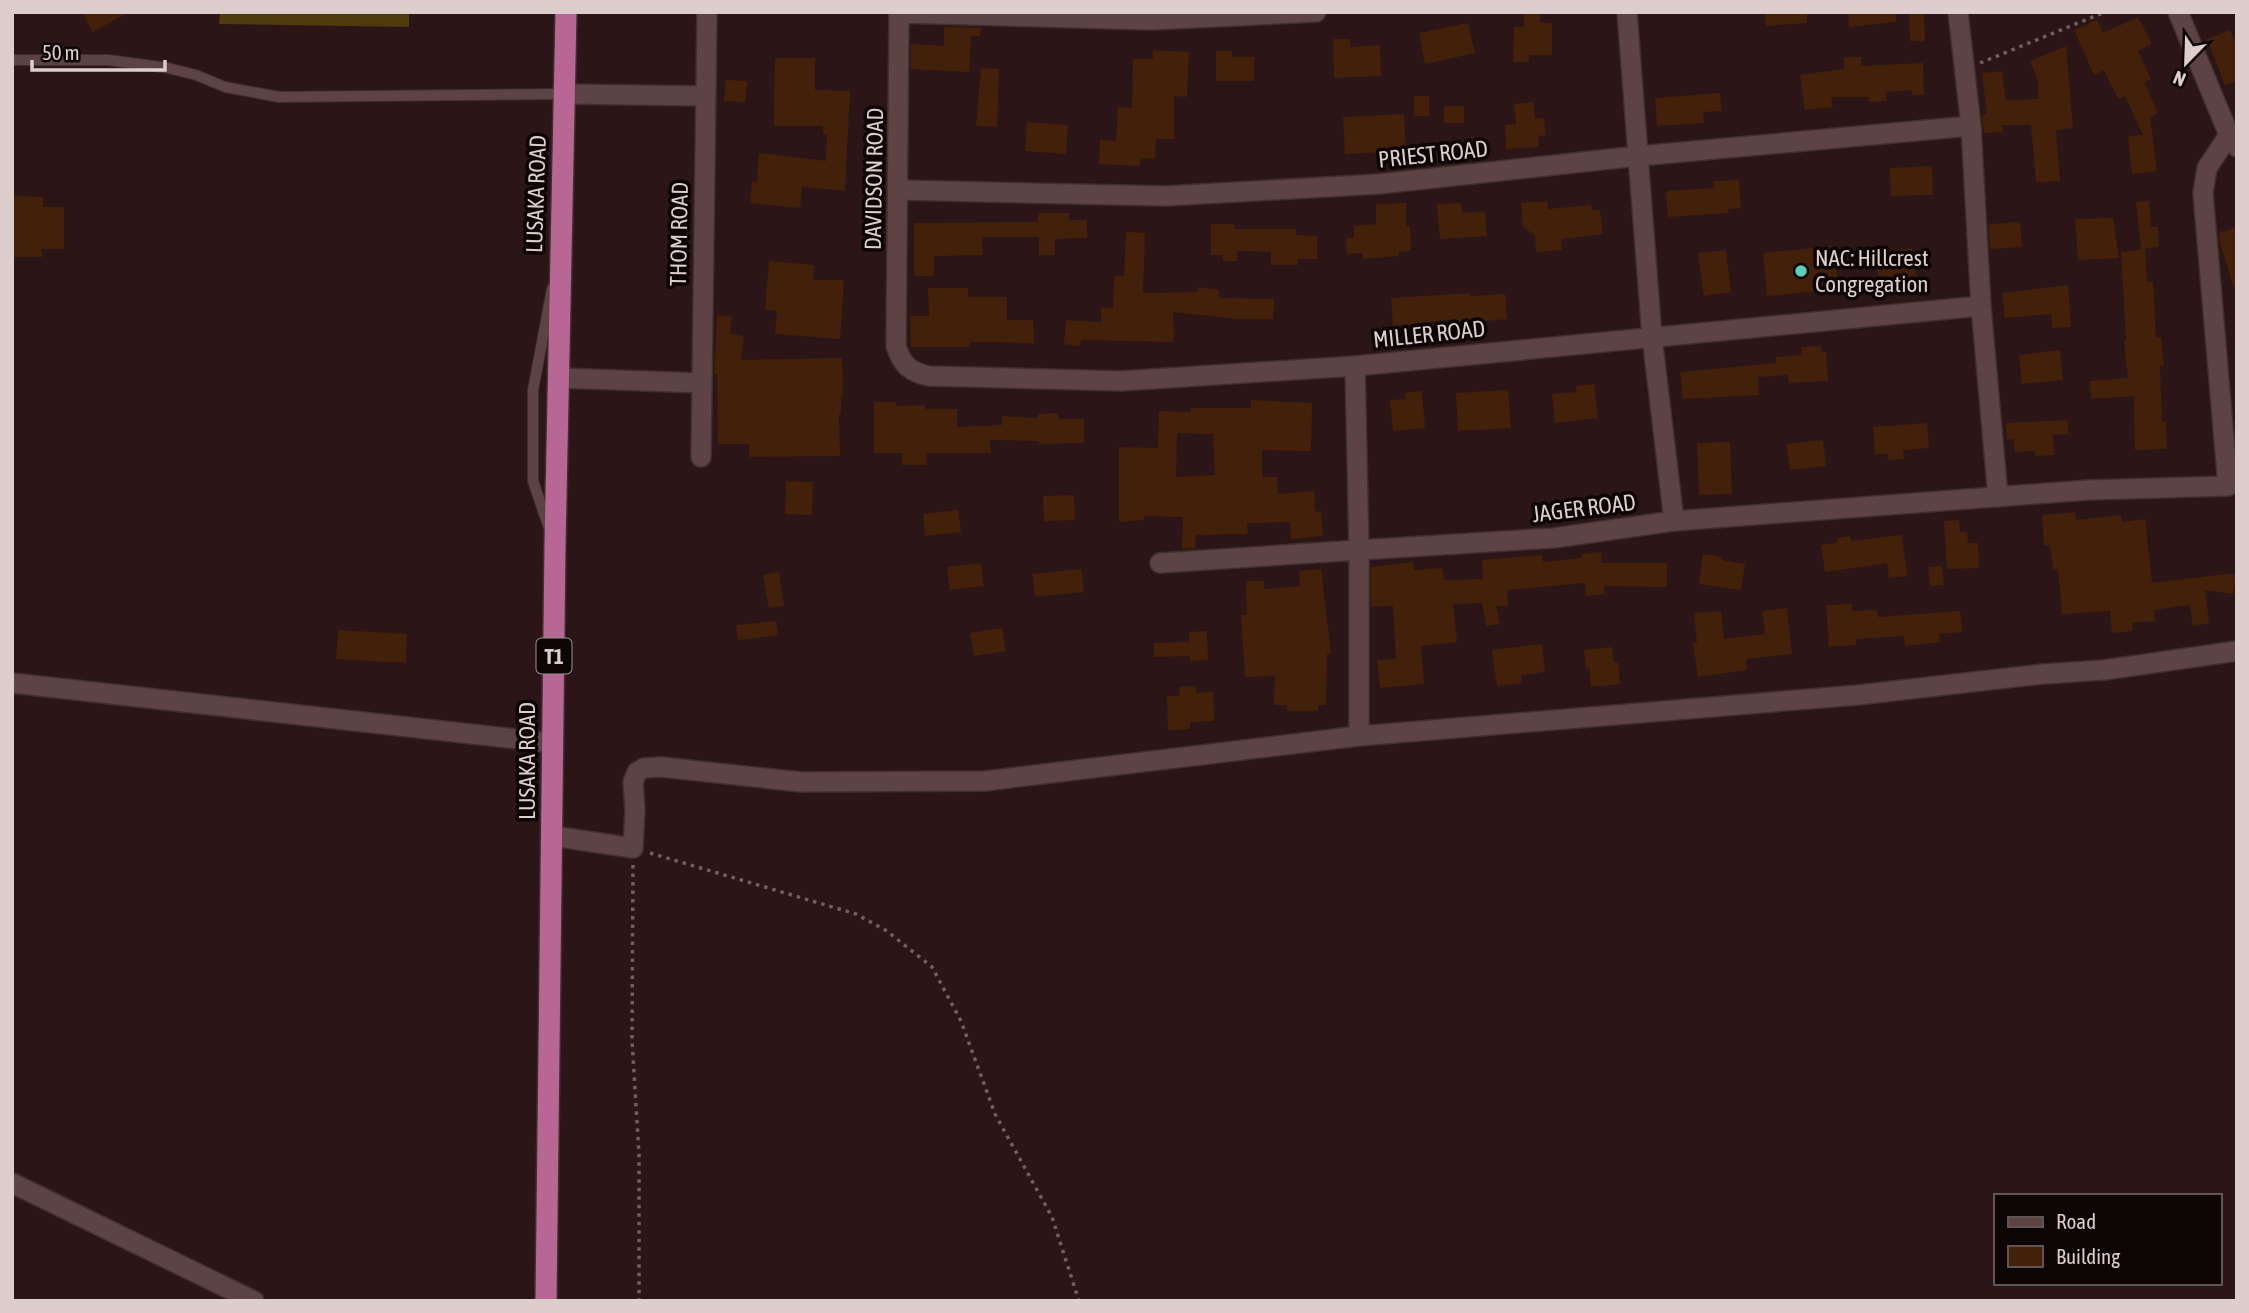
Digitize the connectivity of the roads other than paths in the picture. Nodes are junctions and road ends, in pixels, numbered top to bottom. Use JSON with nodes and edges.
{"nodes":[{"id":1,"x":566,"y":12,"type":"edge"},
{"id":2,"x":707,"y":12,"type":"edge"},
{"id":3,"x":899,"y":12,"type":"edge"},
{"id":4,"x":1315,"y":12,"type":"edge"},
{"id":5,"x":1627,"y":12,"type":"edge"},
{"id":6,"x":1958,"y":12,"type":"edge"},
{"id":7,"x":2178,"y":12,"type":"edge"},
{"id":8,"x":12,"y":60,"type":"edge"},
{"id":9,"x":565,"y":94,"type":"junction"},
{"id":10,"x":705,"y":96,"type":"junction"},
{"id":11,"x":1971,"y":126,"type":"junction"},
{"id":12,"x":2233,"y":141,"type":"edge"},
{"id":13,"x":1638,"y":156,"type":"junction"},
{"id":14,"x":899,"y":190,"type":"junction"},
{"id":15,"x":561,"y":238,"type":"junction"},
{"id":16,"x":1981,"y":306,"type":"junction"},
{"id":17,"x":1652,"y":337,"type":"junction"},
{"id":18,"x":896,"y":346,"type":"joint"},
{"id":19,"x":1355,"y":366,"type":"junction"},
{"id":20,"x":559,"y":378,"type":"junction"},
{"id":21,"x":702,"y":383,"type":"junction"},
{"id":22,"x":701,"y":457,"type":"dead end"},
{"id":23,"x":2232,"y":485,"type":"edge"},
{"id":24,"x":1998,"y":497,"type":"junction"},
{"id":25,"x":1674,"y":521,"type":"junction"},
{"id":26,"x":555,"y":545,"type":"junction"},
{"id":27,"x":1359,"y":550,"type":"junction"},
{"id":28,"x":1160,"y":563,"type":"dead end"},
{"id":29,"x":2237,"y":651,"type":"edge"},
{"id":30,"x":12,"y":683,"type":"edge"},
{"id":31,"x":1359,"y":736,"type":"junction"},
{"id":32,"x":552,"y":743,"type":"junction"},
{"id":33,"x":553,"y":836,"type":"junction"},
{"id":34,"x":12,"y":1184,"type":"edge"},
{"id":35,"x":254,"y":1301,"type":"edge"},
{"id":36,"x":546,"y":1301,"type":"edge"}],
"edges":[{"from":1,"to":9,"type":"highway","name":"LUSAKA ROAD","number":"T1"},
{"from":2,"to":10,"type":"street","name":"THOM ROAD"},
{"from":3,"to":4,"type":"street"},
{"from":3,"to":14,"type":"street","name":"DAVIDSON ROAD"},
{"from":5,"to":13,"type":"street"},
{"from":6,"to":11,"type":"street"},
{"from":7,"to":12,"type":"street"},
{"from":8,"to":9,"type":"lane"},
{"from":9,"to":10,"type":"street"},
{"from":9,"to":15,"type":"highway","name":"LUSAKA ROAD","number":"T1"},
{"from":10,"to":21,"type":"street","name":"THOM ROAD"},
{"from":11,"to":13,"type":"street","name":"PRIEST ROAD"},
{"from":11,"to":16,"type":"street"},
{"from":12,"to":23,"type":"street"},
{"from":13,"to":14,"type":"street","name":"PRIEST ROAD"},
{"from":13,"to":17,"type":"street"},
{"from":14,"to":18,"type":"street","name":"DAVIDSON ROAD"},
{"from":15,"to":20,"type":"highway","name":"LUSAKA ROAD","number":"T1"},
{"from":15,"to":26,"type":"lane"},
{"from":16,"to":17,"type":"street","name":"MILLER ROAD"},
{"from":16,"to":24,"type":"street"},
{"from":17,"to":19,"type":"street","name":"MILLER ROAD"},
{"from":17,"to":25,"type":"street"},
{"from":18,"to":19,"type":"street","name":"MILLER ROAD"},
{"from":19,"to":27,"type":"street"},
{"from":20,"to":21,"type":"street"},
{"from":20,"to":26,"type":"highway","name":"LUSAKA ROAD","number":"T1"},
{"from":21,"to":22,"type":"street","name":"THOM ROAD"},
{"from":23,"to":24,"type":"street","name":"JAGER ROAD"},
{"from":24,"to":25,"type":"street","name":"JAGER ROAD"},
{"from":25,"to":27,"type":"street","name":"JAGER ROAD"},
{"from":26,"to":32,"type":"highway","name":"LUSAKA ROAD","number":"T1"},
{"from":27,"to":28,"type":"street","name":"JAGER ROAD"},
{"from":27,"to":31,"type":"street"},
{"from":29,"to":31,"type":"street"},
{"from":30,"to":32,"type":"street"},
{"from":31,"to":33,"type":"street"},
{"from":32,"to":33,"type":"highway","name":"LUSAKA ROAD","number":"T1"},
{"from":33,"to":36,"type":"highway","name":"LUSAKA ROAD","number":"T1"},
{"from":34,"to":35,"type":"street"}]}
